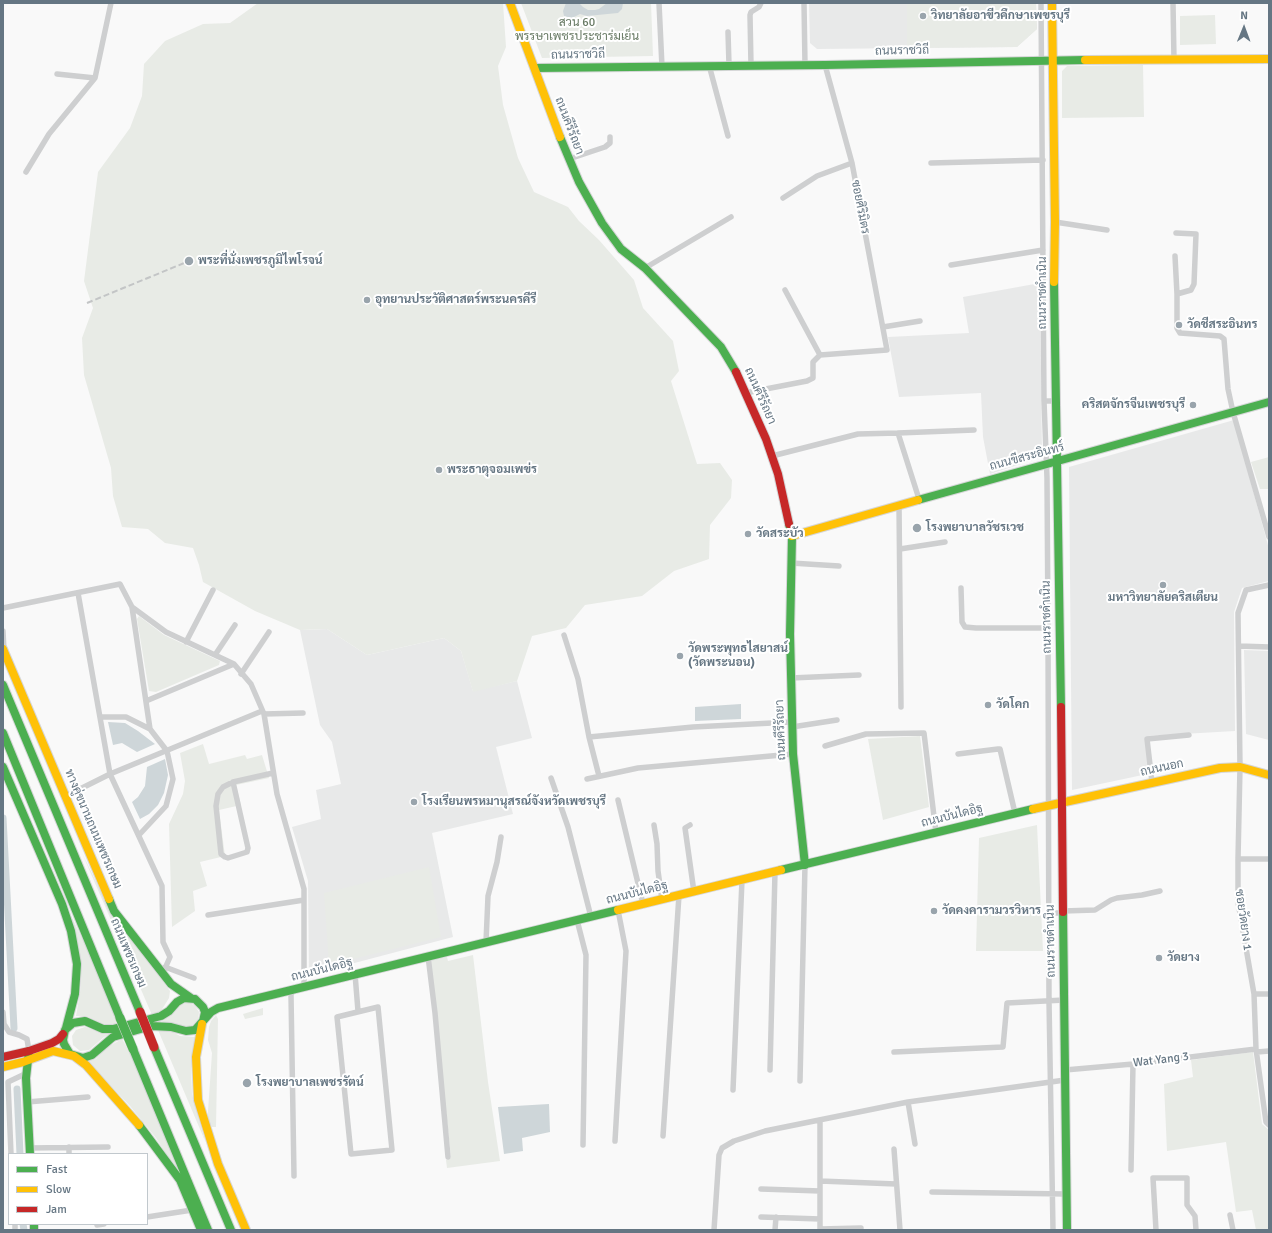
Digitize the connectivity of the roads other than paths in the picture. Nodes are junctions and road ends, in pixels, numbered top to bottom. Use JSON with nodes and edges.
{"nodes":[{"id":1,"x":111,"y":3,"type":"edge"},
{"id":2,"x":510,"y":3,"type":"edge"},
{"id":3,"x":659,"y":3,"type":"edge"},
{"id":4,"x":761,"y":3,"type":"edge"},
{"id":5,"x":804,"y":3,"type":"edge"},
{"id":6,"x":1041,"y":3,"type":"edge"},
{"id":7,"x":1052,"y":3,"type":"edge"},
{"id":8,"x":1174,"y":3,"type":"edge"},
{"id":9,"x":728,"y":32,"type":"dead end"},
{"id":10,"x":1269,"y":59,"type":"edge"},
{"id":11,"x":1042,"y":60,"type":"junction"},
{"id":12,"x":1174,"y":60,"type":"junction"},
{"id":13,"x":1052,"y":61,"type":"junction"},
{"id":14,"x":729,"y":65,"type":"junction"},
{"id":15,"x":751,"y":65,"type":"junction"},
{"id":16,"x":805,"y":65,"type":"junction"},
{"id":17,"x":825,"y":65,"type":"junction"},
{"id":18,"x":662,"y":66,"type":"junction"},
{"id":19,"x":709,"y":66,"type":"junction"},
{"id":20,"x":535,"y":68,"type":"junction"},
{"id":21,"x":57,"y":74,"type":"dead end"},
{"id":22,"x":95,"y":78,"type":"junction"},
{"id":23,"x":728,"y":136,"type":"dead end"},
{"id":24,"x":610,"y":137,"type":"dead end"},
{"id":25,"x":1043,"y":152,"type":"junction"},
{"id":26,"x":1054,"y":152,"type":"junction"},
{"id":27,"x":569,"y":159,"type":"junction"},
{"id":28,"x":1043,"y":160,"type":"junction"},
{"id":29,"x":852,"y":163,"type":"junction"},
{"id":30,"x":931,"y":164,"type":"dead end"},
{"id":31,"x":26,"y":172,"type":"dead end"},
{"id":32,"x":783,"y":198,"type":"dead end"},
{"id":33,"x":731,"y":217,"type":"dead end"},
{"id":34,"x":1055,"y":222,"type":"junction"},
{"id":35,"x":1107,"y":230,"type":"dead end"},
{"id":36,"x":1176,"y":233,"type":"dead end"},
{"id":37,"x":1043,"y":250,"type":"junction"},
{"id":38,"x":1175,"y":256,"type":"dead end"},
{"id":39,"x":951,"y":265,"type":"dead end"},
{"id":40,"x":645,"y":268,"type":"junction"},
{"id":41,"x":785,"y":290,"type":"dead end"},
{"id":42,"x":1177,"y":294,"type":"junction"},
{"id":43,"x":1044,"y":296,"type":"junction"},
{"id":44,"x":1054,"y":297,"type":"junction"},
{"id":45,"x":920,"y":321,"type":"dead end"},
{"id":46,"x":883,"y":327,"type":"junction"},
{"id":47,"x":820,"y":355,"type":"junction"},
{"id":48,"x":745,"y":393,"type":"junction"},
{"id":49,"x":1044,"y":401,"type":"junction"},
{"id":50,"x":1056,"y":401,"type":"junction"},
{"id":51,"x":1269,"y":402,"type":"edge"},
{"id":52,"x":1233,"y":412,"type":"junction"},
{"id":53,"x":974,"y":430,"type":"dead end"},
{"id":54,"x":898,"y":432,"type":"junction"},
{"id":55,"x":772,"y":456,"type":"junction"},
{"id":56,"x":1057,"y":462,"type":"junction"},
{"id":57,"x":1047,"y":465,"type":"junction"},
{"id":58,"x":919,"y":499,"type":"junction"},
{"id":59,"x":899,"y":505,"type":"junction"},
{"id":60,"x":792,"y":536,"type":"junction"},
{"id":61,"x":1269,"y":537,"type":"edge"},
{"id":62,"x":945,"y":542,"type":"dead end"},
{"id":63,"x":900,"y":549,"type":"junction"},
{"id":64,"x":791,"y":563,"type":"junction"},
{"id":65,"x":839,"y":566,"type":"dead end"},
{"id":66,"x":1269,"y":585,"type":"edge"},
{"id":67,"x":960,"y":588,"type":"dead end"},
{"id":68,"x":213,"y":590,"type":"dead end"},
{"id":69,"x":78,"y":593,"type":"junction"},
{"id":70,"x":132,"y":607,"type":"junction"},
{"id":71,"x":3,"y":608,"type":"edge"},
{"id":72,"x":235,"y":625,"type":"dead end"},
{"id":73,"x":1048,"y":628,"type":"junction"},
{"id":74,"x":3,"y":631,"type":"edge"},
{"id":75,"x":269,"y":632,"type":"dead end"},
{"id":76,"x":564,"y":635,"type":"dead end"},
{"id":77,"x":186,"y":642,"type":"junction"},
{"id":78,"x":1240,"y":646,"type":"junction"},
{"id":79,"x":1269,"y":647,"type":"edge"},
{"id":80,"x":3,"y":650,"type":"edge"},
{"id":81,"x":215,"y":655,"type":"junction"},
{"id":82,"x":234,"y":664,"type":"junction"},
{"id":83,"x":241,"y":674,"type":"junction"},
{"id":84,"x":859,"y":675,"type":"dead end"},
{"id":85,"x":791,"y":678,"type":"junction"},
{"id":86,"x":3,"y":685,"type":"edge"},
{"id":87,"x":146,"y":701,"type":"junction"},
{"id":88,"x":901,"y":707,"type":"dead end"},
{"id":89,"x":263,"y":712,"type":"junction"},
{"id":90,"x":303,"y":713,"type":"dead end"},
{"id":91,"x":100,"y":717,"type":"junction"},
{"id":92,"x":837,"y":720,"type":"dead end"},
{"id":93,"x":792,"y":725,"type":"junction"},
{"id":94,"x":150,"y":729,"type":"junction"},
{"id":95,"x":3,"y":733,"type":"edge"},
{"id":96,"x":1189,"y":735,"type":"dead end"},
{"id":97,"x":588,"y":737,"type":"junction"},
{"id":98,"x":824,"y":746,"type":"dead end"},
{"id":99,"x":167,"y":751,"type":"junction"},
{"id":100,"x":793,"y":754,"type":"junction"},
{"id":101,"x":958,"y":754,"type":"dead end"},
{"id":102,"x":3,"y":767,"type":"edge"},
{"id":103,"x":1240,"y":767,"type":"junction"},
{"id":104,"x":273,"y":773,"type":"junction"},
{"id":105,"x":110,"y":774,"type":"junction"},
{"id":106,"x":1269,"y":775,"type":"edge"},
{"id":107,"x":599,"y":776,"type":"junction"},
{"id":108,"x":551,"y":778,"type":"dead end"},
{"id":109,"x":586,"y":779,"type":"dead end"},
{"id":110,"x":233,"y":782,"type":"junction"},
{"id":111,"x":1152,"y":782,"type":"junction"},
{"id":112,"x":66,"y":796,"type":"junction"},
{"id":113,"x":618,"y":800,"type":"dead end"},
{"id":114,"x":1061,"y":803,"type":"junction"},
{"id":115,"x":1049,"y":805,"type":"junction"},
{"id":116,"x":1014,"y":813,"type":"junction"},
{"id":117,"x":654,"y":825,"type":"dead end"},
{"id":118,"x":690,"y":825,"type":"dead end"},
{"id":119,"x":936,"y":832,"type":"junction"},
{"id":120,"x":138,"y":835,"type":"junction"},
{"id":121,"x":501,"y":837,"type":"dead end"},
{"id":122,"x":1269,"y":859,"type":"edge"},
{"id":123,"x":1238,"y":860,"type":"junction"},
{"id":124,"x":805,"y":865,"type":"junction"},
{"id":125,"x":775,"y":872,"type":"junction"},
{"id":126,"x":742,"y":880,"type":"junction"},
{"id":127,"x":1160,"y":891,"type":"dead end"},
{"id":128,"x":694,"y":892,"type":"junction"},
{"id":129,"x":679,"y":896,"type":"junction"},
{"id":130,"x":304,"y":900,"type":"junction"},
{"id":131,"x":662,"y":900,"type":"junction"},
{"id":132,"x":643,"y":904,"type":"junction"},
{"id":133,"x":618,"y":910,"type":"junction"},
{"id":134,"x":1048,"y":912,"type":"junction"},
{"id":135,"x":1063,"y":912,"type":"junction"},
{"id":136,"x":208,"y":915,"type":"dead end"},
{"id":137,"x":591,"y":917,"type":"junction"},
{"id":138,"x":577,"y":920,"type":"junction"},
{"id":139,"x":486,"y":942,"type":"junction"},
{"id":140,"x":428,"y":956,"type":"junction"},
{"id":141,"x":164,"y":970,"type":"junction"},
{"id":142,"x":355,"y":974,"type":"junction"},
{"id":143,"x":194,"y":978,"type":"dead end"},
{"id":144,"x":304,"y":986,"type":"junction"},
{"id":145,"x":292,"y":989,"type":"junction"},
{"id":146,"x":1254,"y":994,"type":"junction"},
{"id":147,"x":1269,"y":994,"type":"edge"},
{"id":148,"x":191,"y":998,"type":"junction"},
{"id":149,"x":1064,"y":1000,"type":"junction"},
{"id":150,"x":1048,"y":1001,"type":"junction"},
{"id":151,"x":200,"y":1002,"type":"junction"},
{"id":152,"x":218,"y":1008,"type":"junction"},
{"id":153,"x":358,"y":1011,"type":"junction"},
{"id":154,"x":3,"y":1012,"type":"edge"},
{"id":155,"x":203,"y":1022,"type":"junction"},
{"id":156,"x":64,"y":1032,"type":"junction"},
{"id":157,"x":1257,"y":1050,"type":"junction"},
{"id":158,"x":1269,"y":1051,"type":"edge"},
{"id":159,"x":894,"y":1052,"type":"dead end"},
{"id":160,"x":29,"y":1056,"type":"junction"},
{"id":161,"x":74,"y":1056,"type":"junction"},
{"id":162,"x":3,"y":1058,"type":"edge"},
{"id":163,"x":1133,"y":1064,"type":"junction"},
{"id":164,"x":3,"y":1067,"type":"edge"},
{"id":165,"x":770,"y":1070,"type":"dead end"},
{"id":166,"x":1065,"y":1070,"type":"junction"},
{"id":167,"x":27,"y":1073,"type":"junction"},
{"id":168,"x":800,"y":1080,"type":"dead end"},
{"id":169,"x":1065,"y":1080,"type":"junction"},
{"id":170,"x":1049,"y":1082,"type":"junction"},
{"id":171,"x":733,"y":1090,"type":"dead end"},
{"id":172,"x":88,"y":1097,"type":"dead end"},
{"id":173,"x":27,"y":1102,"type":"junction"},
{"id":174,"x":908,"y":1102,"type":"junction"},
{"id":175,"x":820,"y":1120,"type":"junction"},
{"id":176,"x":1269,"y":1125,"type":"edge"},
{"id":177,"x":663,"y":1136,"type":"dead end"},
{"id":178,"x":616,"y":1141,"type":"dead end"},
{"id":179,"x":915,"y":1144,"type":"dead end"},
{"id":180,"x":583,"y":1145,"type":"dead end"},
{"id":181,"x":108,"y":1147,"type":"dead end"},
{"id":182,"x":69,"y":1148,"type":"junction"},
{"id":183,"x":894,"y":1149,"type":"dead end"},
{"id":184,"x":29,"y":1151,"type":"edge"},
{"id":185,"x":11,"y":1153,"type":"edge"},
{"id":186,"x":69,"y":1153,"type":"edge"},
{"id":187,"x":448,"y":1157,"type":"dead end"},
{"id":188,"x":1131,"y":1170,"type":"dead end"},
{"id":189,"x":294,"y":1176,"type":"dead end"},
{"id":190,"x":820,"y":1181,"type":"junction"},
{"id":191,"x":896,"y":1184,"type":"junction"},
{"id":192,"x":761,"y":1189,"type":"dead end"},
{"id":193,"x":820,"y":1191,"type":"junction"},
{"id":194,"x":932,"y":1192,"type":"dead end"},
{"id":195,"x":1052,"y":1194,"type":"junction"},
{"id":196,"x":1066,"y":1194,"type":"junction"},
{"id":197,"x":192,"y":1210,"type":"junction"},
{"id":198,"x":1230,"y":1215,"type":"dead end"},
{"id":199,"x":148,"y":1217,"type":"edge"},
{"id":200,"x":761,"y":1217,"type":"dead end"},
{"id":201,"x":776,"y":1217,"type":"junction"},
{"id":202,"x":820,"y":1219,"type":"junction"},
{"id":203,"x":861,"y":1228,"type":"dead end"},
{"id":204,"x":201,"y":1230,"type":"edge"},
{"id":205,"x":208,"y":1230,"type":"edge"},
{"id":206,"x":232,"y":1230,"type":"edge"},
{"id":207,"x":246,"y":1230,"type":"edge"},
{"id":208,"x":714,"y":1230,"type":"edge"},
{"id":209,"x":775,"y":1230,"type":"edge"},
{"id":210,"x":820,"y":1230,"type":"edge"},
{"id":211,"x":900,"y":1230,"type":"edge"},
{"id":212,"x":1053,"y":1230,"type":"edge"},
{"id":213,"x":1067,"y":1230,"type":"edge"},
{"id":214,"x":1156,"y":1230,"type":"edge"},
{"id":215,"x":1196,"y":1230,"type":"edge"},
{"id":216,"x":1233,"y":1230,"type":"edge"}],
"edges":[{"from":1,"to":22,"type":"street"},
{"from":2,"to":20,"type":"main road","name":"ถนนคีรีรัถยา"},
{"from":3,"to":18,"type":"street"},
{"from":4,"to":15,"type":"street"},
{"from":5,"to":16,"type":"street"},
{"from":6,"to":11,"type":"street"},
{"from":7,"to":13,"type":"main road","name":"ถนนราชดำเนิน"},
{"from":8,"to":12,"type":"street"},
{"from":9,"to":14,"type":"street"},
{"from":10,"to":12,"type":"main road","name":"ถนนราชวิถี"},
{"from":11,"to":13,"type":"main road","name":"ถนนราชวิถี"},
{"from":11,"to":17,"type":"main road","name":"ถนนราชวิถี"},
{"from":11,"to":25,"type":"street"},
{"from":12,"to":13,"type":"main road","name":"ถนนราชวิถี"},
{"from":13,"to":26,"type":"main road","name":"ถนนราชดำเนิน"},
{"from":14,"to":15,"type":"main road","name":"ถนนราชวิถี"},
{"from":14,"to":19,"type":"main road","name":"ถนนราชวิถี"},
{"from":15,"to":16,"type":"main road","name":"ถนนราชวิถี"},
{"from":16,"to":17,"type":"main road","name":"ถนนราชวิถี"},
{"from":17,"to":29,"type":"street","name":"ซอยศิริมิตร"},
{"from":18,"to":19,"type":"main road","name":"ถนนราชวิถี"},
{"from":18,"to":20,"type":"main road","name":"ถนนราชวิถี"},
{"from":19,"to":23,"type":"street"},
{"from":20,"to":27,"type":"main road","name":"ถนนคีรีรัถยา"},
{"from":21,"to":22,"type":"street"},
{"from":22,"to":31,"type":"street"},
{"from":24,"to":27,"type":"street"},
{"from":25,"to":26,"type":"street"},
{"from":25,"to":28,"type":"street"},
{"from":26,"to":34,"type":"main road","name":"ถนนราชดำเนิน"},
{"from":27,"to":40,"type":"main road","name":"ถนนคีรีรัถยา"},
{"from":28,"to":30,"type":"street"},
{"from":28,"to":37,"type":"street"},
{"from":29,"to":32,"type":"street"},
{"from":29,"to":46,"type":"street","name":"ซอยศิริมิตร"},
{"from":33,"to":40,"type":"street"},
{"from":34,"to":35,"type":"street"},
{"from":34,"to":44,"type":"main road","name":"ถนนราชดำเนิน"},
{"from":36,"to":42,"type":"street"},
{"from":37,"to":39,"type":"street"},
{"from":37,"to":43,"type":"street"},
{"from":38,"to":42,"type":"street"},
{"from":40,"to":48,"type":"main road","name":"ถนนคีรีรัถยา"},
{"from":41,"to":47,"type":"street"},
{"from":42,"to":52,"type":"street"},
{"from":43,"to":44,"type":"street"},
{"from":43,"to":49,"type":"street"},
{"from":44,"to":50,"type":"main road","name":"ถนนราชดำเนิน"},
{"from":45,"to":46,"type":"street"},
{"from":46,"to":47,"type":"street","name":"ซอยศิริมิตร"},
{"from":47,"to":48,"type":"street"},
{"from":48,"to":55,"type":"main road","name":"ถนนคีรีรัถยา"},
{"from":49,"to":50,"type":"street"},
{"from":49,"to":57,"type":"street"},
{"from":50,"to":56,"type":"main road","name":"ถนนราชดำเนิน"},
{"from":51,"to":52,"type":"main road","name":"ถนนขีสระอินทร์"},
{"from":52,"to":56,"type":"main road","name":"ถนนขีสระอินทร์"},
{"from":52,"to":61,"type":"street"},
{"from":53,"to":54,"type":"street"},
{"from":54,"to":55,"type":"street"},
{"from":54,"to":58,"type":"street"},
{"from":55,"to":60,"type":"main road","name":"ถนนคีรีรัถยา"},
{"from":56,"to":57,"type":"main road","name":"ถนนขีสระอินทร์"},
{"from":56,"to":114,"type":"main road","name":"ถนนราชดำเนิน"},
{"from":57,"to":58,"type":"main road","name":"ถนนขีสระอินทร์"},
{"from":57,"to":73,"type":"street"},
{"from":58,"to":59,"type":"main road","name":"ถนนขีสระอินทร์"},
{"from":59,"to":60,"type":"main road","name":"ถนนขีสระอินทร์"},
{"from":59,"to":63,"type":"street"},
{"from":60,"to":64,"type":"main road","name":"ถนนคีรีรัถยา"},
{"from":62,"to":63,"type":"street"},
{"from":63,"to":88,"type":"street"},
{"from":64,"to":65,"type":"street"},
{"from":64,"to":85,"type":"main road","name":"ถนนคีรีรัถยา"},
{"from":66,"to":78,"type":"street","name":"ซอยวัดยาง 1"},
{"from":67,"to":73,"type":"street"},
{"from":68,"to":77,"type":"street"},
{"from":69,"to":70,"type":"street"},
{"from":69,"to":71,"type":"street"},
{"from":69,"to":91,"type":"street"},
{"from":70,"to":77,"type":"street"},
{"from":70,"to":87,"type":"street"},
{"from":72,"to":81,"type":"street"},
{"from":73,"to":115,"type":"street"},
{"from":74,"to":80,"type":"street"},
{"from":75,"to":83,"type":"street"},
{"from":76,"to":97,"type":"street"},
{"from":77,"to":81,"type":"street"},
{"from":78,"to":79,"type":"street"},
{"from":78,"to":103,"type":"street","name":"ซอยวัดยาง 1"},
{"from":80,"to":112,"type":"main road","name":"ทางคู่ขนานถนนเพชรเกษม"},
{"from":81,"to":82,"type":"street"},
{"from":82,"to":83,"type":"street"},
{"from":82,"to":87,"type":"street"},
{"from":83,"to":89,"type":"street"},
{"from":84,"to":85,"type":"street"},
{"from":85,"to":93,"type":"main road","name":"ถนนคีรีรัถยา"},
{"from":86,"to":206,"type":"main road","name":"ถนนเพชรเกษม","bridge":true},
{"from":87,"to":94,"type":"street"},
{"from":89,"to":90,"type":"street"},
{"from":89,"to":99,"type":"street"},
{"from":89,"to":104,"type":"street"},
{"from":91,"to":94,"type":"street"},
{"from":91,"to":105,"type":"street"},
{"from":92,"to":93,"type":"street"},
{"from":93,"to":97,"type":"street"},
{"from":93,"to":100,"type":"main road","name":"ถนนคีรีรัถยา"},
{"from":94,"to":99,"type":"street"},
{"from":95,"to":205,"type":"main road","bridge":true},
{"from":96,"to":111,"type":"street"},
{"from":97,"to":107,"type":"street"},
{"from":98,"to":119,"type":"street"},
{"from":99,"to":105,"type":"street"},
{"from":99,"to":120,"type":"street"},
{"from":100,"to":107,"type":"street"},
{"from":100,"to":124,"type":"main road","name":"ถนนคีรีรัถยา"},
{"from":101,"to":116,"type":"street"},
{"from":102,"to":156,"type":"main road"},
{"from":103,"to":106,"type":"main road","name":"ถนนนอก"},
{"from":103,"to":111,"type":"main road","name":"ถนนนอก"},
{"from":103,"to":123,"type":"street","name":"ซอยวัดยาง 1"},
{"from":104,"to":110,"type":"street"},
{"from":104,"to":130,"type":"street"},
{"from":105,"to":112,"type":"street"},
{"from":105,"to":120,"type":"street"},
{"from":107,"to":109,"type":"street"},
{"from":108,"to":137,"type":"street"},
{"from":110,"to":110,"type":"street"},
{"from":111,"to":114,"type":"main road","name":"ถนนนอก"},
{"from":112,"to":141,"type":"main road","name":"ทางคู่ขนานถนนเพชรเกษม"},
{"from":113,"to":132,"type":"street"},
{"from":114,"to":115,"type":"main road","name":"ถนนบันไดอิฐ"},
{"from":114,"to":135,"type":"main road","name":"ถนนราชดำเนิน"},
{"from":115,"to":116,"type":"main road","name":"ถนนบันไดอิฐ"},
{"from":115,"to":134,"type":"street"},
{"from":116,"to":119,"type":"main road","name":"ถนนบันไดอิฐ"},
{"from":117,"to":131,"type":"street"},
{"from":118,"to":128,"type":"street"},
{"from":119,"to":124,"type":"main road","name":"ถนนบันไดอิฐ"},
{"from":120,"to":141,"type":"street"},
{"from":121,"to":139,"type":"street"},
{"from":122,"to":123,"type":"street"},
{"from":123,"to":146,"type":"street","name":"ซอยวัดยาง 1"},
{"from":124,"to":125,"type":"main road","name":"ถนนบันไดอิฐ"},
{"from":124,"to":168,"type":"street"},
{"from":125,"to":126,"type":"main road","name":"ถนนบันไดอิฐ"},
{"from":125,"to":165,"type":"street"},
{"from":126,"to":128,"type":"main road","name":"ถนนบันไดอิฐ"},
{"from":126,"to":171,"type":"street"},
{"from":127,"to":135,"type":"street"},
{"from":128,"to":129,"type":"main road","name":"ถนนบันไดอิฐ"},
{"from":129,"to":131,"type":"main road","name":"ถนนบันไดอิฐ"},
{"from":129,"to":177,"type":"street"},
{"from":130,"to":136,"type":"street"},
{"from":130,"to":144,"type":"street"},
{"from":131,"to":132,"type":"main road","name":"ถนนบันไดอิฐ"},
{"from":132,"to":133,"type":"main road","name":"ถนนบันไดอิฐ"},
{"from":133,"to":137,"type":"main road","name":"ถนนบันไดอิฐ"},
{"from":133,"to":178,"type":"street"},
{"from":134,"to":135,"type":"street"},
{"from":134,"to":150,"type":"street"},
{"from":135,"to":149,"type":"main road","name":"ถนนราชดำเนิน"},
{"from":137,"to":138,"type":"main road","name":"ถนนบันไดอิฐ"},
{"from":138,"to":139,"type":"main road","name":"ถนนบันไดอิฐ"},
{"from":138,"to":180,"type":"street"},
{"from":139,"to":140,"type":"main road","name":"ถนนบันไดอิฐ"},
{"from":140,"to":142,"type":"main road","name":"ถนนบันไดอิฐ"},
{"from":140,"to":187,"type":"street"},
{"from":141,"to":143,"type":"street"},
{"from":141,"to":148,"type":"main road","name":"ทางคู่ขนานถนนเพชรเกษม"},
{"from":142,"to":144,"type":"main road","name":"ถนนบันไดอิฐ"},
{"from":142,"to":153,"type":"street"},
{"from":144,"to":145,"type":"main road","name":"ถนนบันไดอิฐ"},
{"from":145,"to":152,"type":"main road","name":"ถนนบันไดอิฐ"},
{"from":145,"to":189,"type":"street"},
{"from":146,"to":147,"type":"street"},
{"from":146,"to":157,"type":"street","name":"ซอยวัดยาง 1"},
{"from":148,"to":151,"type":"main road","name":"ทางคู่ขนานถนนเพชรเกษม"},
{"from":148,"to":156,"type":"main road"},
{"from":149,"to":150,"type":"street"},
{"from":149,"to":166,"type":"main road","name":"ถนนราชดำเนิน"},
{"from":150,"to":159,"type":"street"},
{"from":150,"to":170,"type":"street"},
{"from":151,"to":152,"type":"main road"},
{"from":151,"to":155,"type":"main road"},
{"from":152,"to":155,"type":"main road","name":"ถนนบันไดอิฐ"},
{"from":153,"to":153,"type":"street"},
{"from":154,"to":160,"type":"street"},
{"from":155,"to":161,"type":"main road"},
{"from":155,"to":207,"type":"main road"},
{"from":156,"to":160,"type":"main road"},
{"from":156,"to":161,"type":"main road"},
{"from":157,"to":158,"type":"street","name":"Wat Yang 3"},
{"from":157,"to":163,"type":"street","name":"Wat Yang 3"},
{"from":157,"to":176,"type":"street","name":"ซอยวัดยาง 1"},
{"from":160,"to":161,"type":"main road"},
{"from":160,"to":162,"type":"main road"},
{"from":160,"to":164,"type":"main road"},
{"from":160,"to":167,"type":"main road"},
{"from":161,"to":197,"type":"main road"},
{"from":163,"to":166,"type":"street","name":"Wat Yang 3"},
{"from":163,"to":188,"type":"street"},
{"from":166,"to":169,"type":"main road","name":"ถนนราชดำเนิน"},
{"from":167,"to":173,"type":"main road"},
{"from":167,"to":185,"type":"street"},
{"from":169,"to":170,"type":"street"},
{"from":169,"to":196,"type":"main road","name":"ถนนราชดำเนิน"},
{"from":170,"to":174,"type":"street"},
{"from":170,"to":195,"type":"street"},
{"from":172,"to":173,"type":"street"},
{"from":173,"to":184,"type":"main road"},
{"from":174,"to":175,"type":"street"},
{"from":174,"to":179,"type":"street"},
{"from":175,"to":190,"type":"street"},
{"from":175,"to":208,"type":"street"},
{"from":181,"to":182,"type":"street"},
{"from":182,"to":184,"type":"street"},
{"from":182,"to":186,"type":"street"},
{"from":183,"to":191,"type":"street"},
{"from":190,"to":191,"type":"street"},
{"from":190,"to":193,"type":"street"},
{"from":191,"to":211,"type":"street"},
{"from":192,"to":193,"type":"street"},
{"from":193,"to":202,"type":"street"},
{"from":194,"to":195,"type":"street"},
{"from":195,"to":196,"type":"street"},
{"from":195,"to":212,"type":"street"},
{"from":196,"to":213,"type":"main road","name":"ถนนราชดำเนิน"},
{"from":197,"to":199,"type":"street"},
{"from":197,"to":204,"type":"main road"},
{"from":198,"to":216,"type":"street"},
{"from":200,"to":201,"type":"street"},
{"from":201,"to":202,"type":"street"},
{"from":201,"to":209,"type":"street"},
{"from":202,"to":210,"type":"street"},
{"from":203,"to":210,"type":"street"},
{"from":214,"to":215,"type":"street"}]}
